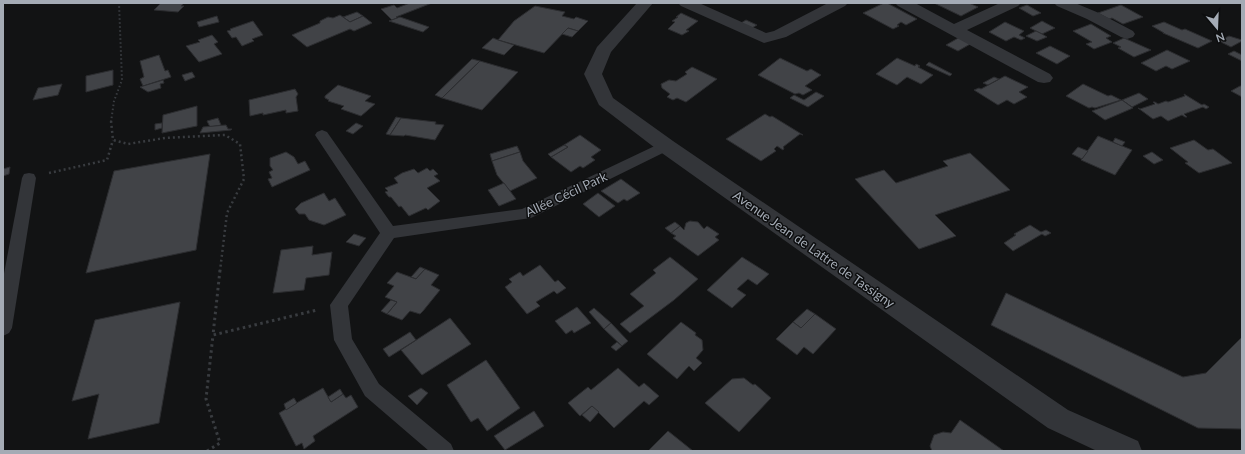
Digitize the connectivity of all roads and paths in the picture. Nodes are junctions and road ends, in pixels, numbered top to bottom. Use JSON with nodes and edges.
{"nodes":[{"id":1,"x":120,"y":3,"type":"edge"},
{"id":2,"x":645,"y":3,"type":"edge"},
{"id":3,"x":686,"y":3,"type":"edge"},
{"id":4,"x":840,"y":3,"type":"edge"},
{"id":5,"x":903,"y":3,"type":"edge"},
{"id":6,"x":1013,"y":3,"type":"edge"},
{"id":7,"x":1062,"y":3,"type":"edge"},
{"id":8,"x":954,"y":30,"type":"junction"},
{"id":9,"x":1126,"y":34,"type":"dead end"},
{"id":10,"x":1044,"y":78,"type":"dead end"},
{"id":11,"x":322,"y":135,"type":"dead end"},
{"id":12,"x":113,"y":140,"type":"junction"},
{"id":13,"x":666,"y":146,"type":"junction"},
{"id":14,"x":59,"y":170,"type":"dead end"},
{"id":15,"x":29,"y":178,"type":"dead end"},
{"id":16,"x":389,"y":234,"type":"junction"},
{"id":17,"x":10,"y":245,"type":"edge"},
{"id":18,"x":339,"y":305,"type":"junction"},
{"id":19,"x":3,"y":328,"type":"edge"},
{"id":20,"x":213,"y":335,"type":"junction"},
{"id":21,"x":207,"y":451,"type":"edge"},
{"id":22,"x":444,"y":451,"type":"edge"},
{"id":23,"x":1128,"y":451,"type":"edge"}],
"edges":[{"from":1,"to":12,"type":"path"},
{"from":2,"to":13,"type":"street","name":"Avenue Jean de Lattre de Tassigny"},
{"from":3,"to":4,"type":"street"},
{"from":5,"to":8,"type":"street"},
{"from":6,"to":8,"type":"street"},
{"from":7,"to":9,"type":"street"},
{"from":8,"to":10,"type":"street"},
{"from":11,"to":16,"type":"lane"},
{"from":12,"to":14,"type":"path"},
{"from":12,"to":20,"type":"path"},
{"from":13,"to":16,"type":"lane","name":"Allée Cécil Park"},
{"from":13,"to":23,"type":"street","name":"Avenue Jean de Lattre de Tassigny"},
{"from":15,"to":17,"type":"lane"},
{"from":16,"to":18,"type":"lane"},
{"from":17,"to":19,"type":"lane"},
{"from":18,"to":20,"type":"path"},
{"from":18,"to":22,"type":"lane"},
{"from":20,"to":21,"type":"path"}]}
